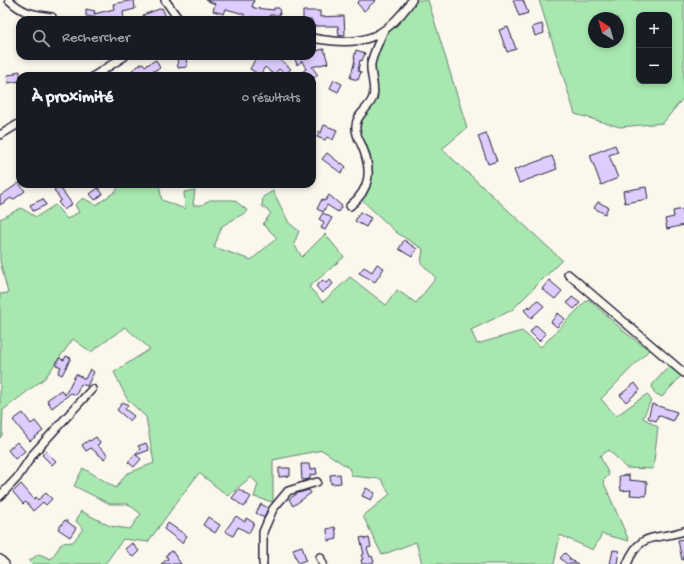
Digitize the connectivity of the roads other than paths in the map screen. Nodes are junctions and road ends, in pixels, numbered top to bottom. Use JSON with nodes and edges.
{"nodes":[{"id":1,"x":9,"y":0,"type":"edge"},
{"id":2,"x":165,"y":0,"type":"edge"},
{"id":3,"x":412,"y":0,"type":"edge"},
{"id":4,"x":47,"y":16,"type":"edge"},
{"id":5,"x":176,"y":16,"type":"edge"},
{"id":6,"x":383,"y":32,"type":"junction"},
{"id":7,"x":316,"y":39,"type":"edge"},
{"id":8,"x":118,"y":60,"type":"edge"},
{"id":9,"x":100,"y":72,"type":"edge"},
{"id":10,"x":16,"y":125,"type":"edge"},
{"id":11,"x":0,"y":135,"type":"edge"},
{"id":12,"x":350,"y":206,"type":"dead end"},
{"id":13,"x":568,"y":274,"type":"dead end"},
{"id":14,"x":684,"y":373,"type":"edge"},
{"id":15,"x":92,"y":389,"type":"dead end"},
{"id":16,"x":317,"y":482,"type":"dead end"},
{"id":17,"x":0,"y":496,"type":"edge"},
{"id":18,"x":684,"y":531,"type":"edge"},
{"id":19,"x":320,"y":557,"type":"dead end"},
{"id":20,"x":0,"y":559,"type":"edge"},
{"id":21,"x":5,"y":564,"type":"edge"},
{"id":22,"x":263,"y":564,"type":"edge"},
{"id":23,"x":323,"y":564,"type":"edge"},
{"id":24,"x":627,"y":564,"type":"edge"}],
"edges":[{"from":1,"to":4,"type":"street"},
{"from":2,"to":5,"type":"street"},
{"from":3,"to":6,"type":"street"},
{"from":6,"to":7,"type":"street"},
{"from":6,"to":12,"type":"street"},
{"from":8,"to":9,"type":"street"},
{"from":10,"to":11,"type":"street"},
{"from":13,"to":14,"type":"street"},
{"from":15,"to":17,"type":"street"},
{"from":16,"to":22,"type":"street"},
{"from":18,"to":24,"type":"street"},
{"from":19,"to":23,"type":"street"},
{"from":20,"to":21,"type":"street"}]}
